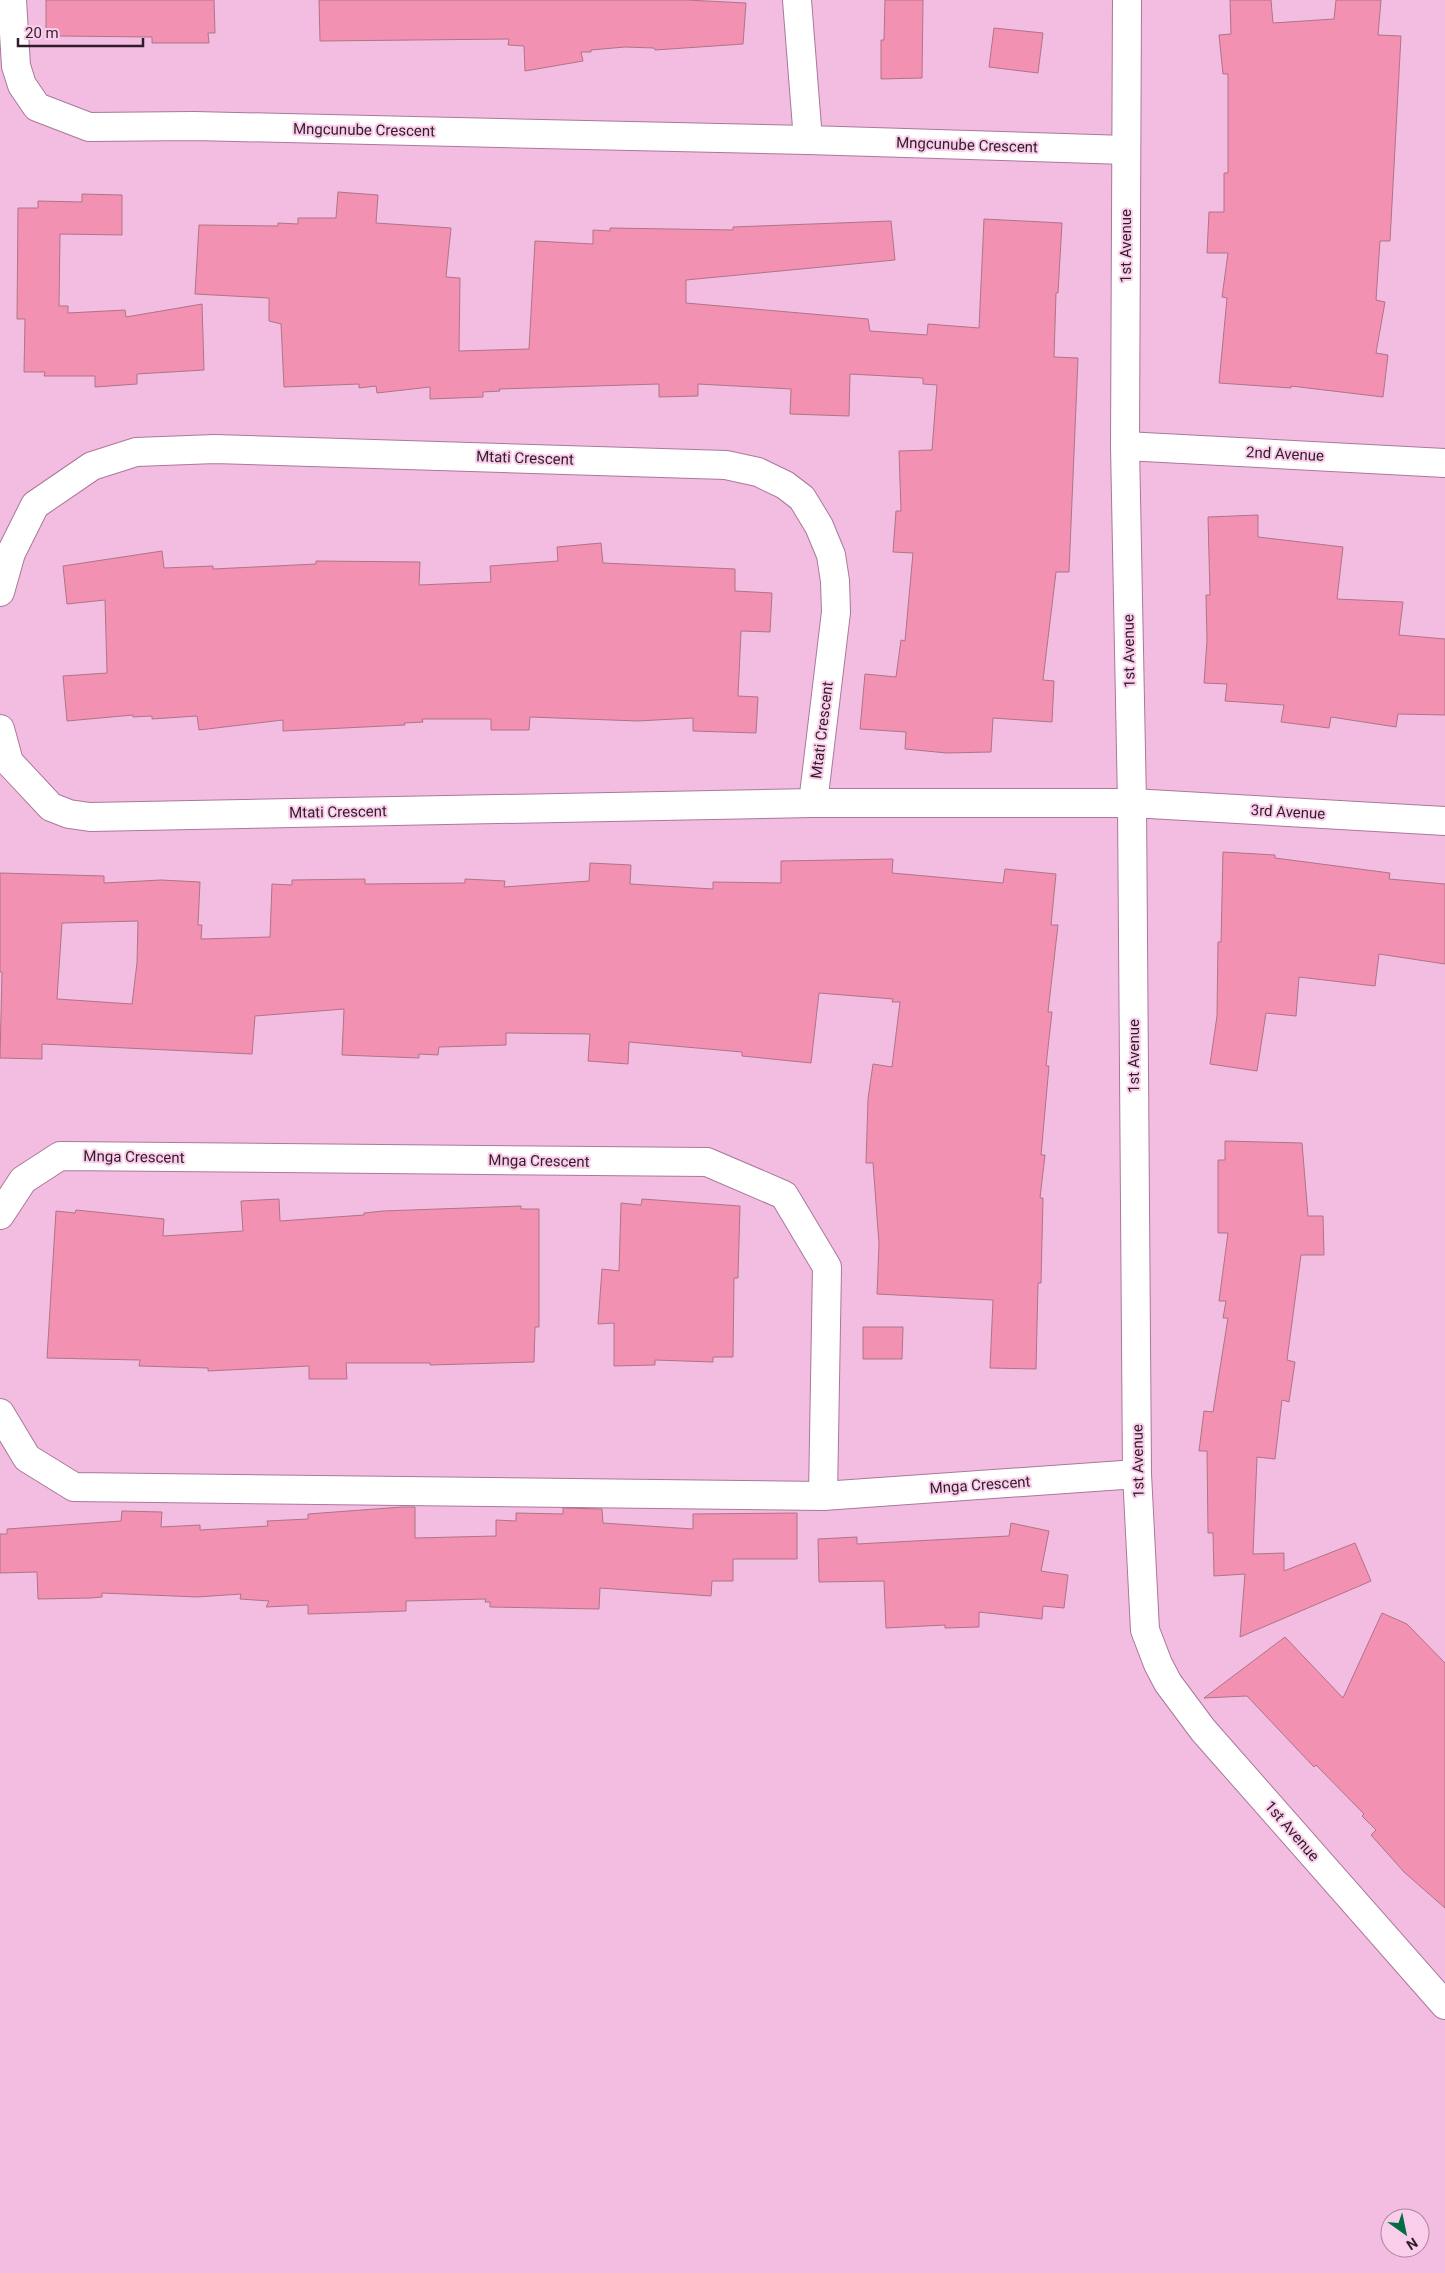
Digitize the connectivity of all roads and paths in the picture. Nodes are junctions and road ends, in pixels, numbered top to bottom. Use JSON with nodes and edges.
{"nodes":[{"id":1,"x":12,"y":0,"type":"edge"},
{"id":2,"x":797,"y":0,"type":"edge"},
{"id":3,"x":1127,"y":0,"type":"edge"},
{"id":4,"x":808,"y":140,"type":"junction"},
{"id":5,"x":1126,"y":150,"type":"junction"},
{"id":6,"x":1125,"y":446,"type":"junction"},
{"id":7,"x":1445,"y":462,"type":"edge"},
{"id":8,"x":0,"y":592,"type":"edge"},
{"id":9,"x":0,"y":729,"type":"edge"},
{"id":10,"x":813,"y":803,"type":"junction"},
{"id":11,"x":1132,"y":803,"type":"junction"},
{"id":12,"x":1445,"y":821,"type":"edge"},
{"id":13,"x":0,"y":1215,"type":"edge"},
{"id":14,"x":0,"y":1413,"type":"edge"},
{"id":15,"x":1137,"y":1474,"type":"junction"},
{"id":16,"x":823,"y":1496,"type":"junction"},
{"id":17,"x":1445,"y":2005,"type":"edge"}],
"edges":[{"from":1,"to":4,"type":"street","name":"Mngcunube Crescent"},
{"from":2,"to":4,"type":"street"},
{"from":3,"to":5,"type":"street","name":"1st Avenue"},
{"from":4,"to":5,"type":"street","name":"Mngcunube Crescent"},
{"from":5,"to":6,"type":"street","name":"1st Avenue"},
{"from":6,"to":7,"type":"street","name":"2nd Avenue"},
{"from":6,"to":11,"type":"street","name":"1st Avenue"},
{"from":8,"to":10,"type":"street","name":"Mtati Crescent"},
{"from":9,"to":10,"type":"street","name":"Mtati Crescent"},
{"from":10,"to":11,"type":"street","name":"Mtati Crescent"},
{"from":11,"to":12,"type":"street","name":"3rd Avenue"},
{"from":11,"to":15,"type":"street","name":"1st Avenue"},
{"from":13,"to":16,"type":"street","name":"Mnga Crescent"},
{"from":14,"to":16,"type":"street","name":"Mnga Crescent"},
{"from":15,"to":16,"type":"street","name":"Mnga Crescent"},
{"from":15,"to":17,"type":"street","name":"1st Avenue"}]}
